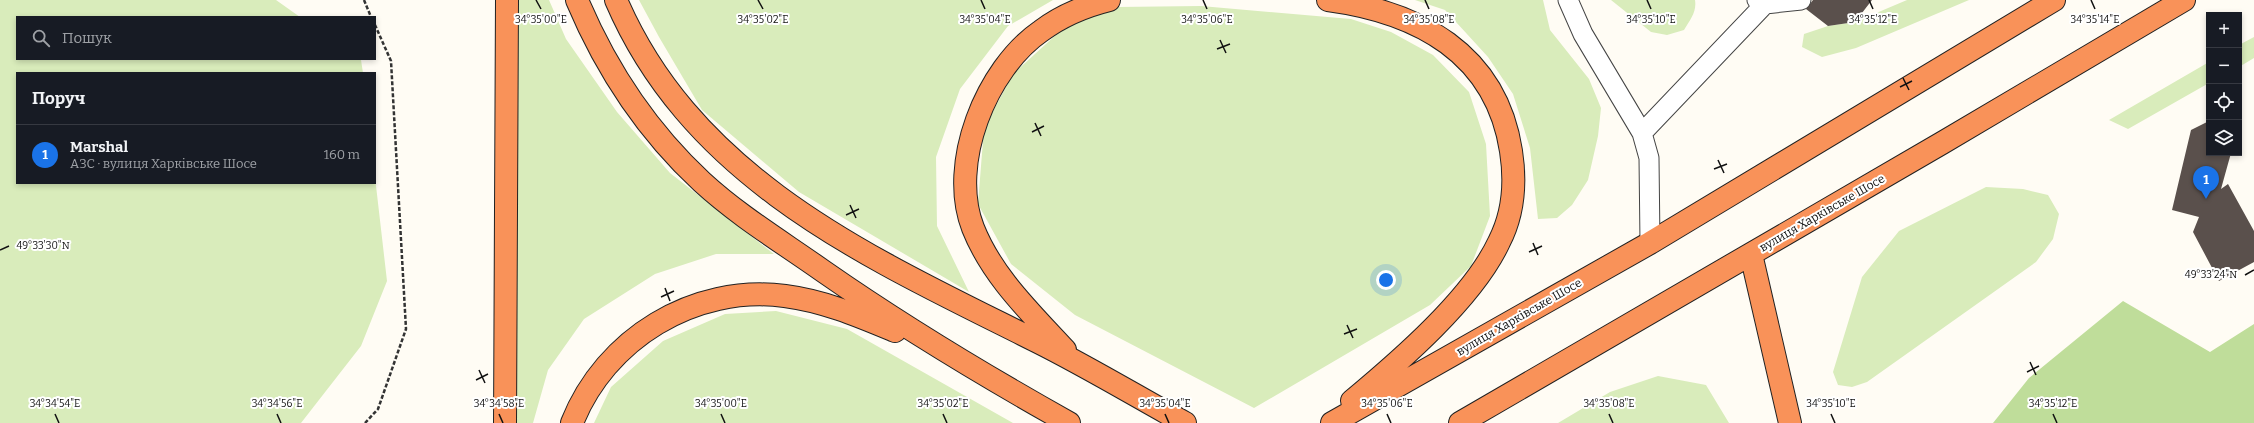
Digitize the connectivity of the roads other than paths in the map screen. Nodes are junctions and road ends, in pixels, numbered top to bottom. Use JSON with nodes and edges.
{"nodes":[{"id":1,"x":507,"y":0,"type":"edge"},
{"id":2,"x":577,"y":0,"type":"edge"},
{"id":3,"x":616,"y":0,"type":"edge"},
{"id":4,"x":1109,"y":0,"type":"edge"},
{"id":5,"x":1328,"y":0,"type":"edge"},
{"id":6,"x":1568,"y":0,"type":"edge"},
{"id":7,"x":1801,"y":0,"type":"edge"},
{"id":8,"x":2054,"y":0,"type":"edge"},
{"id":9,"x":2184,"y":0,"type":"edge"},
{"id":10,"x":1761,"y":2,"type":"edge"},
{"id":11,"x":1642,"y":133,"type":"junction"},
{"id":12,"x":1650,"y":243,"type":"junction"},
{"id":13,"x":1751,"y":254,"type":"junction"},
{"id":14,"x":943,"y":350,"type":"junction"},
{"id":15,"x":1076,"y":361,"type":"junction"},
{"id":16,"x":505,"y":423,"type":"edge"},
{"id":17,"x":572,"y":423,"type":"edge"},
{"id":18,"x":1069,"y":423,"type":"edge"},
{"id":19,"x":1185,"y":423,"type":"edge"},
{"id":20,"x":1325,"y":423,"type":"edge"},
{"id":21,"x":1332,"y":423,"type":"edge"},
{"id":22,"x":1460,"y":423,"type":"edge"},
{"id":23,"x":1790,"y":423,"type":"edge"}],
"edges":[{"from":1,"to":16,"type":"highway"},
{"from":2,"to":14,"type":"highway"},
{"from":3,"to":15,"type":"highway"},
{"from":4,"to":15,"type":"highway"},
{"from":5,"to":20,"type":"highway"},
{"from":6,"to":11,"type":"lane"},
{"from":7,"to":10,"type":"lane"},
{"from":8,"to":12,"type":"highway","name":"вулиця Харківське Шосе"},
{"from":9,"to":13,"type":"highway","name":"вулиця Харківське Шосе"},
{"from":10,"to":11,"type":"lane"},
{"from":11,"to":12,"type":"lane"},
{"from":12,"to":21,"type":"highway","name":"вулиця Харківське Шосе"},
{"from":13,"to":22,"type":"highway","name":"вулиця Харківське Шосе"},
{"from":13,"to":23,"type":"highway"},
{"from":14,"to":17,"type":"highway"},
{"from":14,"to":18,"type":"highway"},
{"from":15,"to":19,"type":"highway"}]}
